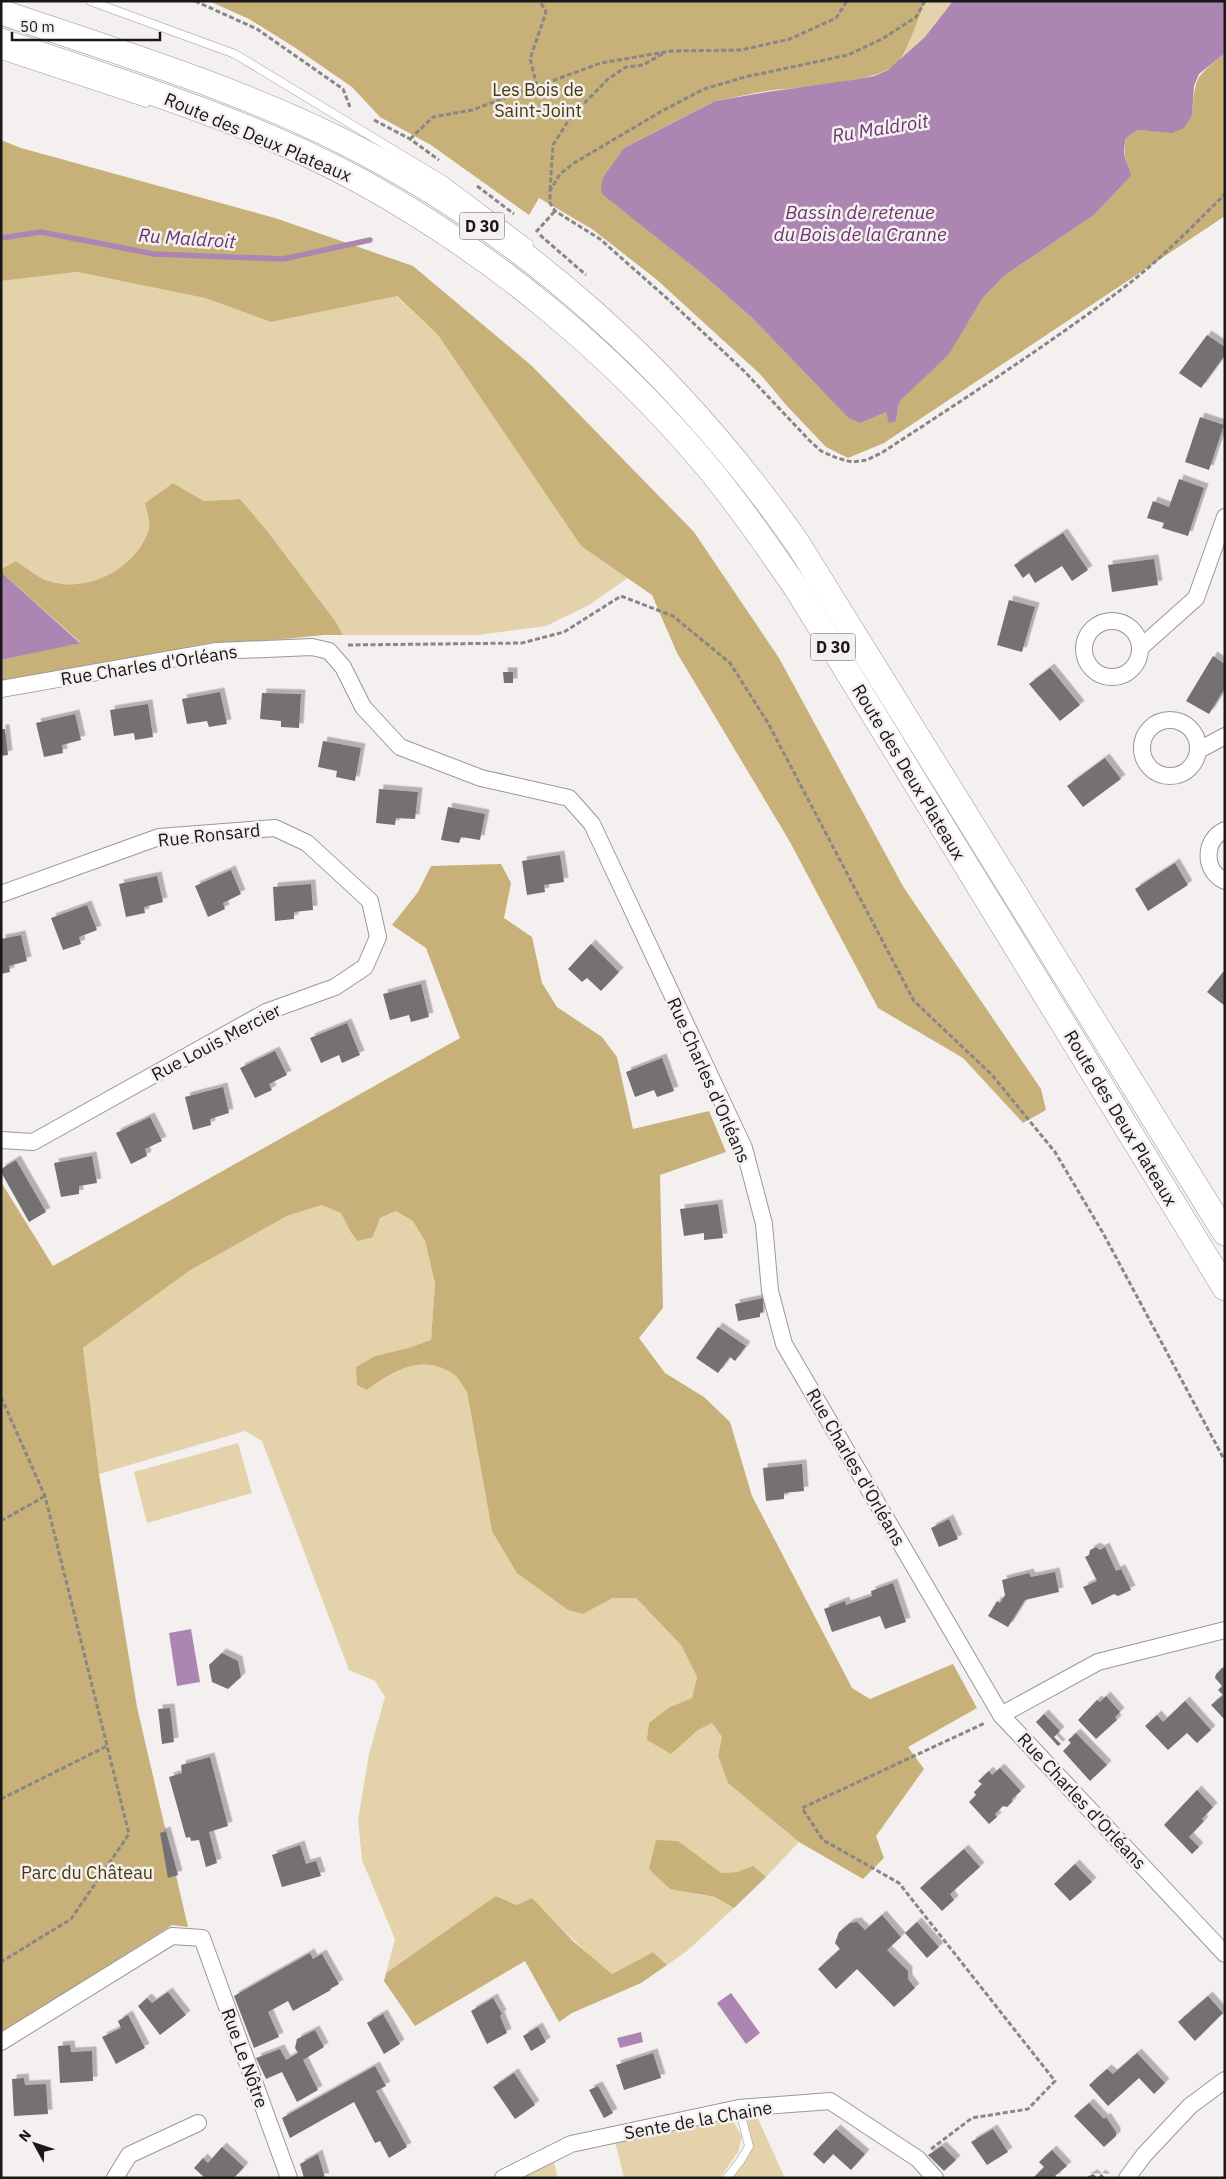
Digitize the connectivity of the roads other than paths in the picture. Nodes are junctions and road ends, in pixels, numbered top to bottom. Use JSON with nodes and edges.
{"nodes":[{"id":1,"x":90,"y":1,"type":"edge"},
{"id":2,"x":1,"y":12,"type":"edge"},
{"id":3,"x":1,"y":41,"type":"edge"},
{"id":4,"x":1,"y":55,"type":"edge"},
{"id":5,"x":154,"y":106,"type":"dead end"},
{"id":6,"x":172,"y":109,"type":"dead end"},
{"id":7,"x":200,"y":109,"type":"junction"},
{"id":8,"x":538,"y":252,"type":"dead end"},
{"id":9,"x":569,"y":281,"type":"dead end"},
{"id":10,"x":582,"y":302,"type":"junction"},
{"id":11,"x":1225,"y":517,"type":"edge"},
{"id":12,"x":1140,"y":648,"type":"dead end"},
{"id":13,"x":1,"y":689,"type":"edge"},
{"id":14,"x":1225,"y":736,"type":"edge"},
{"id":15,"x":1199,"y":750,"type":"dead end"},
{"id":16,"x":1225,"y":830,"type":"edge"},
{"id":17,"x":1225,"y":881,"type":"edge"},
{"id":18,"x":1,"y":894,"type":"edge"},
{"id":19,"x":370,"y":901,"type":"joint"},
{"id":20,"x":3,"y":1140,"type":"edge"},
{"id":21,"x":1225,"y":1233,"type":"edge"},
{"id":22,"x":1225,"y":1288,"type":"edge"},
{"id":23,"x":1225,"y":1630,"type":"edge"},
{"id":24,"x":1001,"y":1715,"type":"junction"},
{"id":25,"x":1225,"y":1954,"type":"edge"},
{"id":26,"x":1,"y":2042,"type":"edge"},
{"id":27,"x":1225,"y":2080,"type":"edge"},
{"id":28,"x":739,"y":2108,"type":"junction"},
{"id":29,"x":198,"y":2123,"type":"dead end"},
{"id":30,"x":115,"y":2178,"type":"edge"},
{"id":31,"x":289,"y":2178,"type":"edge"},
{"id":32,"x":503,"y":2178,"type":"edge"},
{"id":33,"x":727,"y":2178,"type":"edge"},
{"id":34,"x":935,"y":2178,"type":"edge"},
{"id":35,"x":1127,"y":2178,"type":"edge"}],
"edges":[{"from":1,"to":8,"type":"lane"},
{"from":2,"to":10,"type":"main road","name":"Route des Deux Plateaux","number":"D 30"},
{"from":3,"to":7,"type":"main road","name":"Route des Deux Plateaux","number":"D 30"},
{"from":4,"to":5,"type":"lane"},
{"from":6,"to":7,"type":"lane"},
{"from":7,"to":22,"type":"main road","name":"Route des Deux Plateaux","number":"D 30"},
{"from":9,"to":10,"type":"lane"},
{"from":10,"to":21,"type":"main road","name":"Route des Deux Plateaux","number":"D 30"},
{"from":11,"to":12,"type":"street"},
{"from":13,"to":24,"type":"street","name":"Rue Charles d'Orléans"},
{"from":14,"to":15,"type":"street"},
{"from":16,"to":17,"type":"street"},
{"from":18,"to":19,"type":"street","name":"Rue Ronsard"},
{"from":19,"to":20,"type":"street","name":"Rue Louis Mercier"},
{"from":23,"to":24,"type":"street"},
{"from":24,"to":25,"type":"street","name":"Rue Charles d'Orléans"},
{"from":26,"to":31,"type":"street","name":"Rue Le Nôtre"},
{"from":27,"to":35,"type":"street"},
{"from":28,"to":32,"type":"street","name":"Sente de la Chaine"},
{"from":28,"to":33,"type":"lane"},
{"from":28,"to":34,"type":"street","name":"Sente de la Chaine"},
{"from":29,"to":30,"type":"street"}]}
